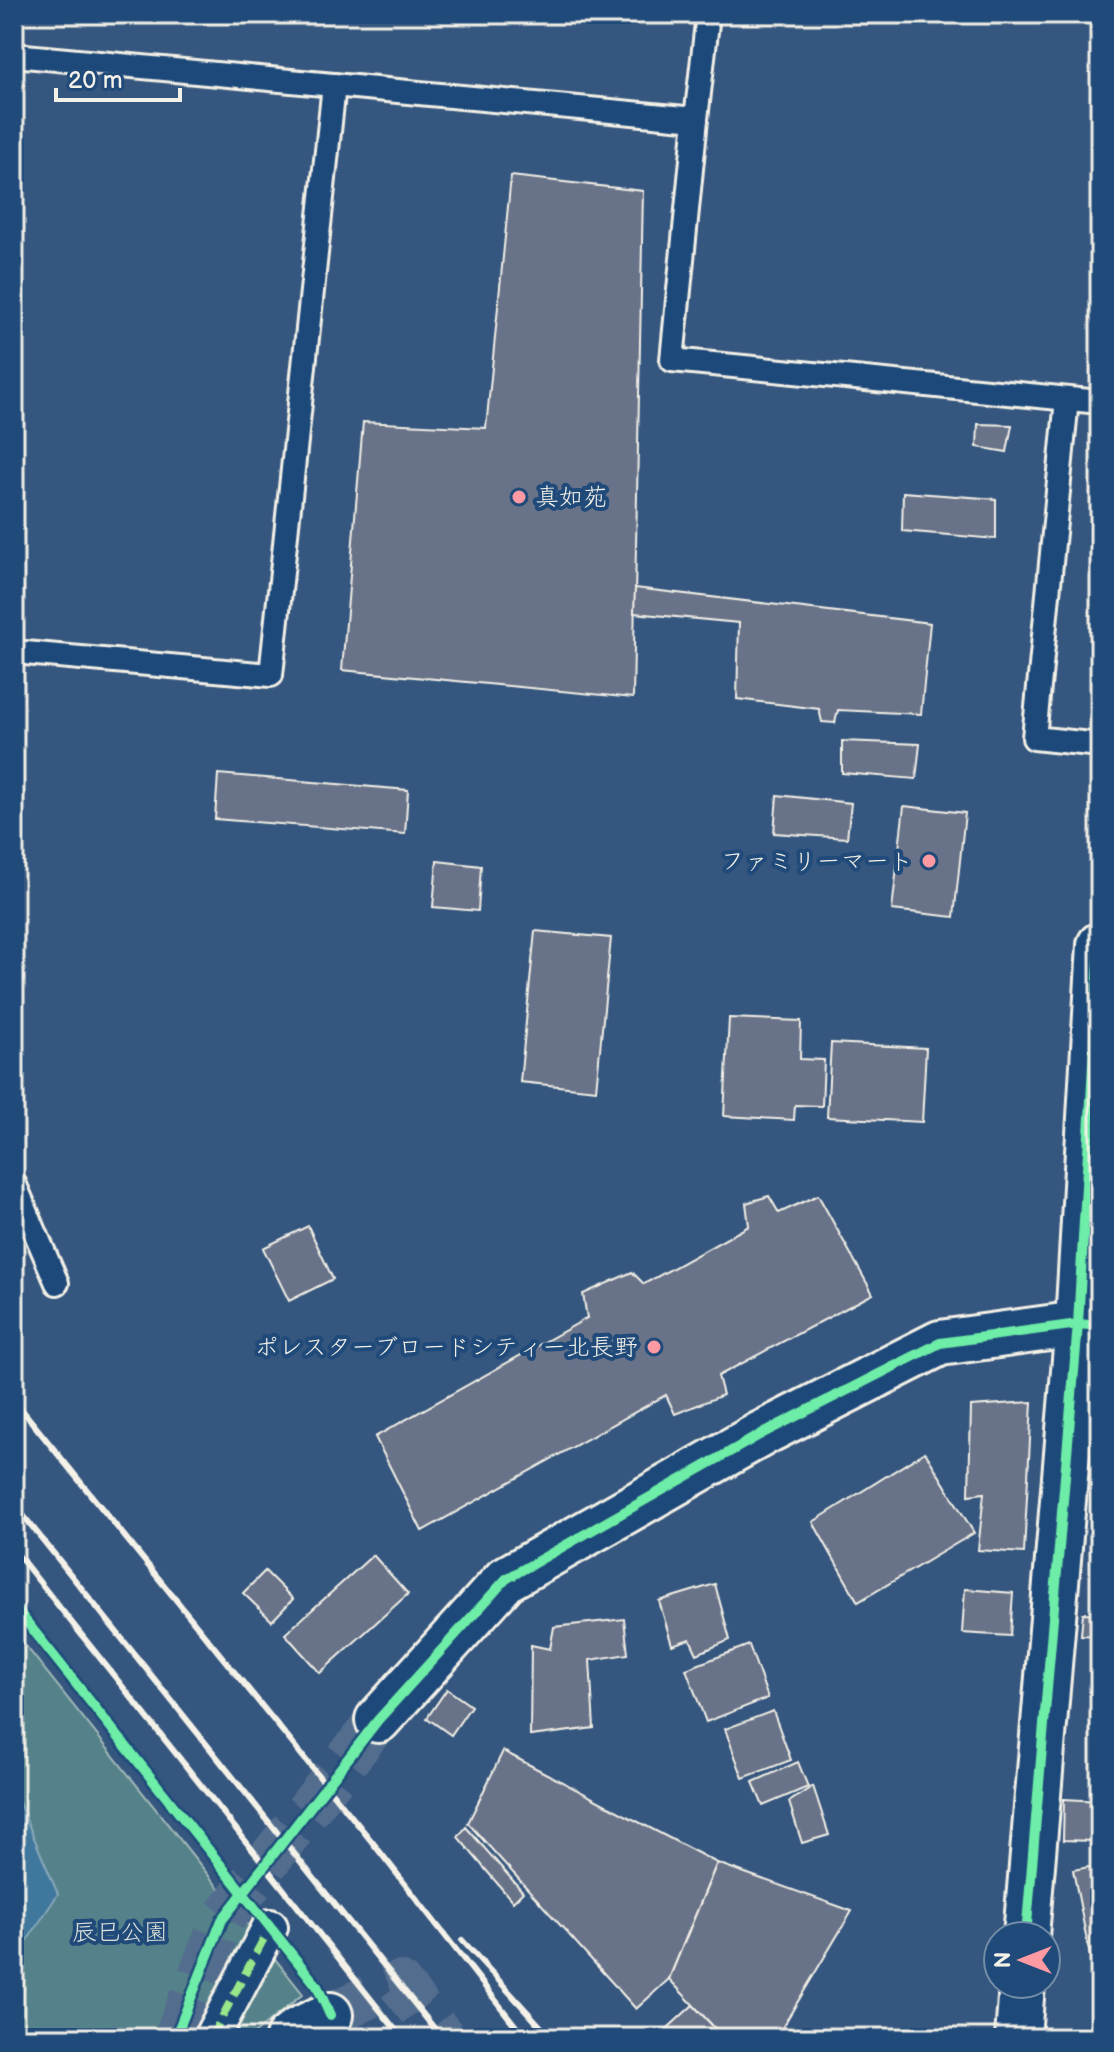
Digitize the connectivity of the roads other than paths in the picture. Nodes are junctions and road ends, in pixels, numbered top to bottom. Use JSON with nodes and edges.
{"nodes":[{"id":1,"x":708,"y":14,"type":"edge"},
{"id":2,"x":14,"y":55,"type":"edge"},
{"id":3,"x":334,"y":85,"type":"junction"},
{"id":4,"x":696,"y":119,"type":"junction"},
{"id":5,"x":1067,"y":399,"type":"junction"},
{"id":6,"x":1100,"y":402,"type":"edge"},
{"id":7,"x":14,"y":652,"type":"edge"},
{"id":8,"x":1100,"y":745,"type":"edge"},
{"id":9,"x":1100,"y":945,"type":"edge"},
{"id":10,"x":14,"y":1183,"type":"edge"},
{"id":11,"x":57,"y":1283,"type":"dead end"},
{"id":12,"x":1089,"y":1325,"type":"edge"},
{"id":13,"x":378,"y":1720,"type":"tunnel mouth"},
{"id":14,"x":1028,"y":1920,"type":"edge"},
{"id":15,"x":270,"y":1927,"type":"dead end"},
{"id":16,"x":1021,"y":2000,"type":"edge"},
{"id":17,"x":330,"y":2015,"type":"tunnel mouth"},
{"id":18,"x":211,"y":2038,"type":"edge"},
{"id":19,"x":288,"y":2038,"type":"edge"},
{"id":20,"x":1018,"y":2038,"type":"edge"}],
"edges":[{"from":1,"to":4,"type":"lane"},
{"from":2,"to":3,"type":"lane"},
{"from":3,"to":4,"type":"lane"},
{"from":3,"to":7,"type":"lane"},
{"from":4,"to":5,"type":"lane"},
{"from":5,"to":6,"type":"lane"},
{"from":5,"to":8,"type":"lane"},
{"from":9,"to":12,"type":"street"},
{"from":10,"to":11,"type":"lane"},
{"from":12,"to":13,"type":"street"},
{"from":12,"to":14,"type":"street"},
{"from":15,"to":18,"type":"street"},
{"from":16,"to":20,"type":"street"},
{"from":17,"to":19,"type":"street"}]}
